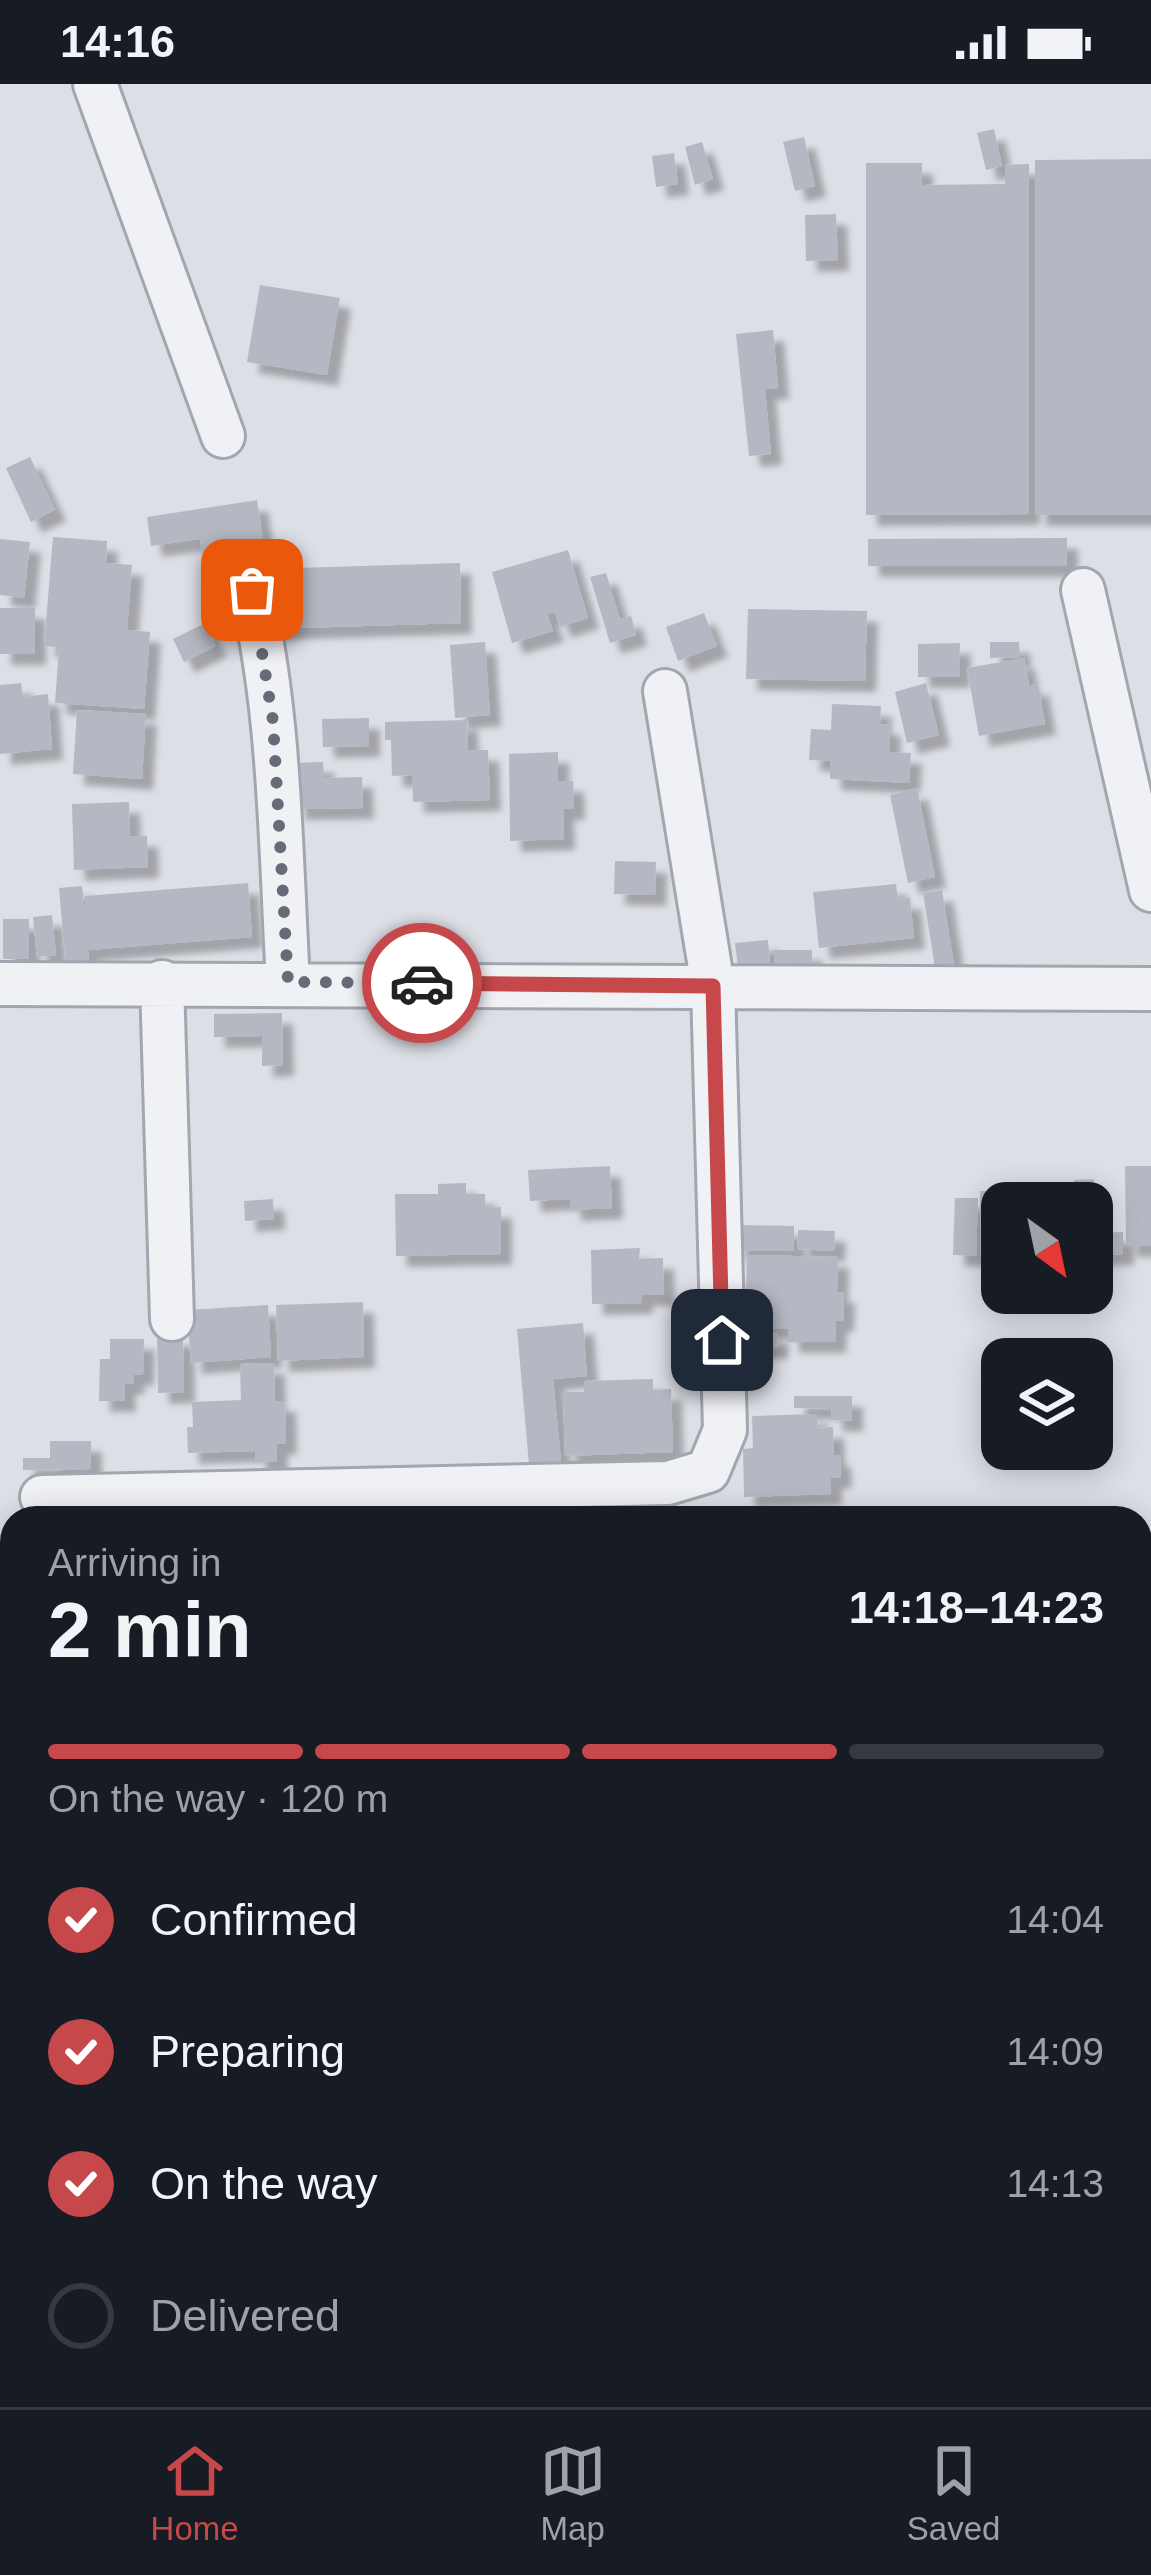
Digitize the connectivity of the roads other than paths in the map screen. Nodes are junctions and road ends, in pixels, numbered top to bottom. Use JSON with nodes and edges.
{"nodes":[{"id":1,"x":94,"y":84,"type":"edge"},
{"id":2,"x":223,"y":436,"type":"dead end"},
{"id":3,"x":245,"y":565,"type":"dead end"},
{"id":4,"x":1083,"y":590,"type":"dead end"},
{"id":5,"x":665,"y":691,"type":"dead end"},
{"id":6,"x":1151,"y":890,"type":"edge"},
{"id":7,"x":162,"y":982,"type":"junction"},
{"id":8,"x":288,"y":982,"type":"junction"},
{"id":9,"x":0,"y":984,"type":"edge"},
{"id":10,"x":713,"y":986,"type":"junction"},
{"id":11,"x":1151,"y":989,"type":"edge"},
{"id":12,"x":172,"y":1318,"type":"dead end"},
{"id":13,"x":42,"y":1497,"type":"dead end"}],
"edges":[{"from":1,"to":2,"type":"street"},
{"from":3,"to":8,"type":"street"},
{"from":4,"to":6,"type":"street"},
{"from":5,"to":10,"type":"street"},
{"from":7,"to":8,"type":"street"},
{"from":7,"to":9,"type":"street"},
{"from":7,"to":12,"type":"street"},
{"from":8,"to":10,"type":"street"},
{"from":10,"to":11,"type":"street"},
{"from":10,"to":13,"type":"street"}]}
